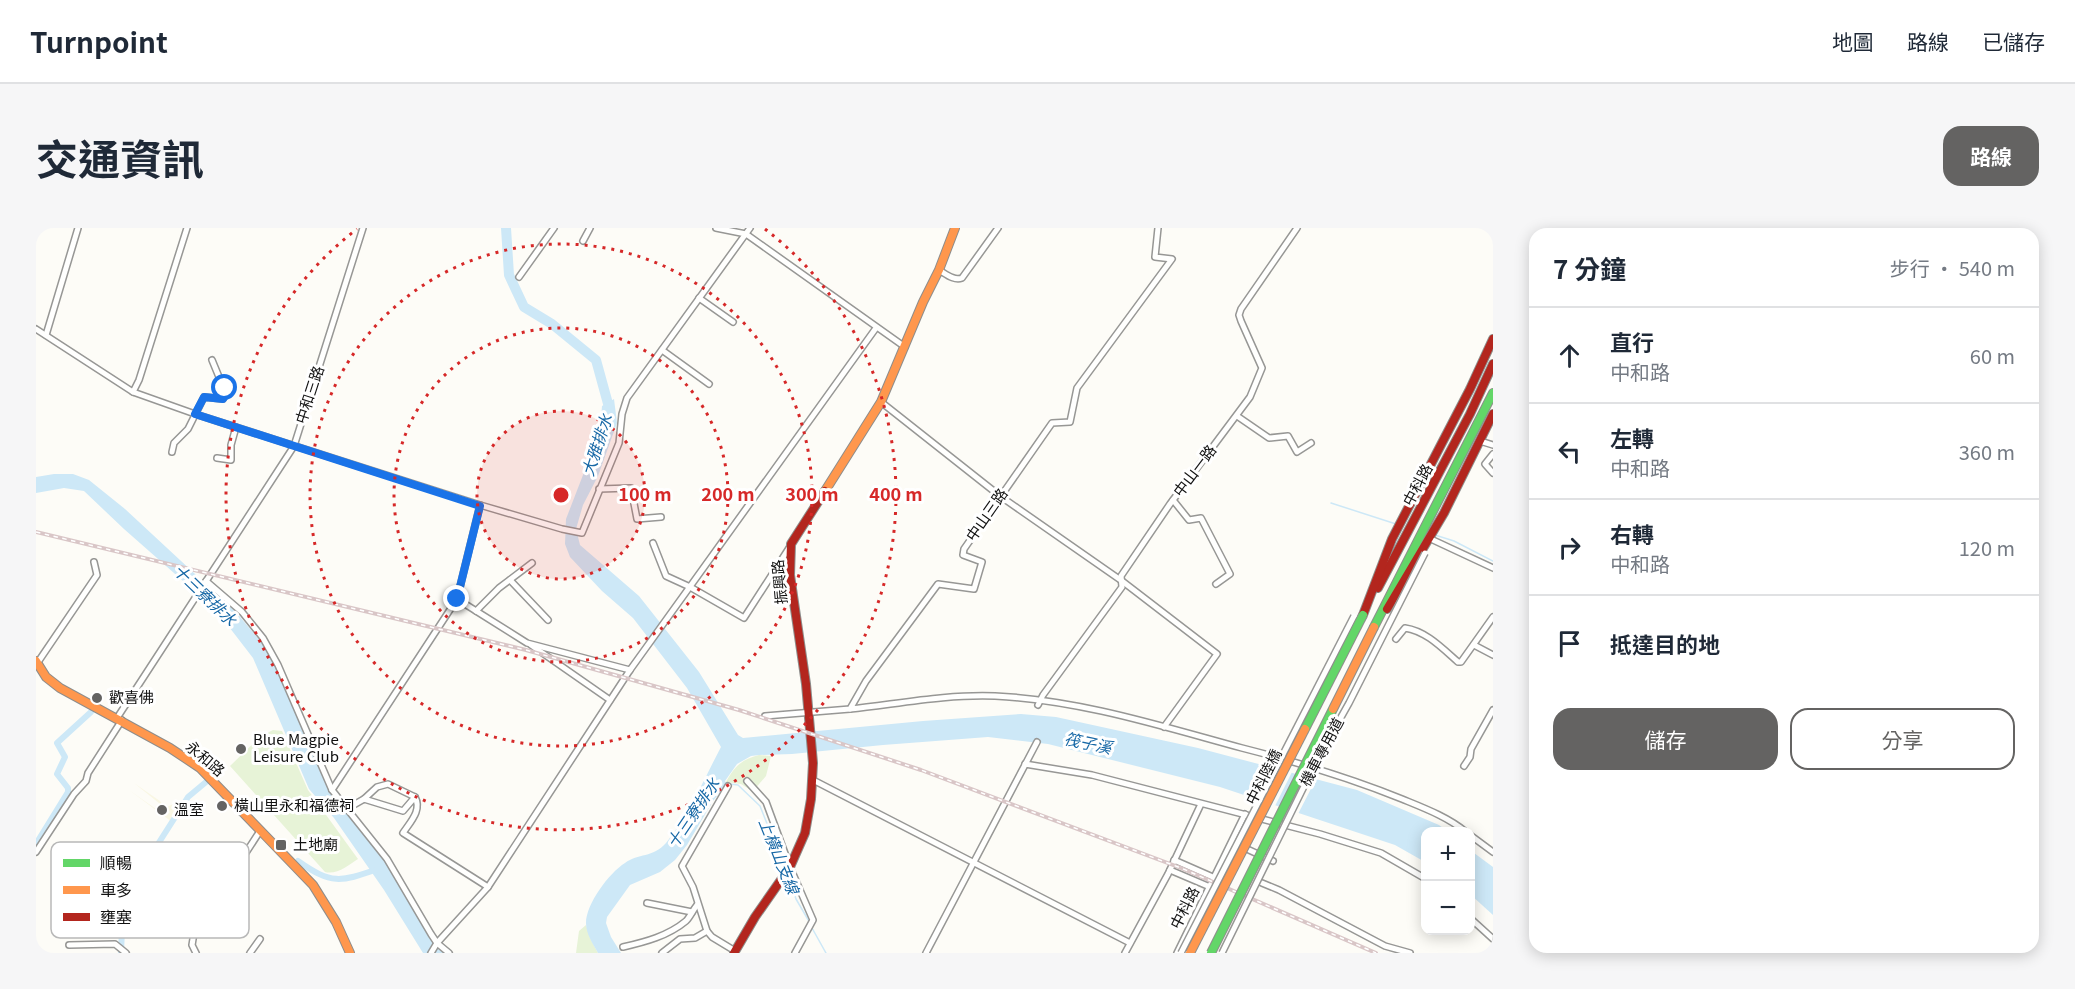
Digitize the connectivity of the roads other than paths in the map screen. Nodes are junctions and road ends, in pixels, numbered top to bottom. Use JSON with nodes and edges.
{"nodes":[{"id":1,"x":78,"y":228,"type":"edge"},
{"id":2,"x":188,"y":228,"type":"edge"},
{"id":3,"x":363,"y":228,"type":"edge"},
{"id":4,"x":554,"y":228,"type":"edge"},
{"id":5,"x":590,"y":228,"type":"edge"},
{"id":6,"x":716,"y":228,"type":"edge"},
{"id":7,"x":955,"y":228,"type":"edge"},
{"id":8,"x":998,"y":228,"type":"edge"},
{"id":9,"x":1158,"y":228,"type":"edge"},
{"id":10,"x":1297,"y":228,"type":"edge"},
{"id":11,"x":748,"y":231,"type":"edge"},
{"id":12,"x":583,"y":241,"type":"dead end"},
{"id":13,"x":939,"y":270,"type":"junction"},
{"id":14,"x":519,"y":277,"type":"dead end"},
{"id":15,"x":699,"y":298,"type":"junction"},
{"id":16,"x":733,"y":322,"type":"dead end"},
{"id":17,"x":876,"y":328,"type":"junction"},
{"id":18,"x":36,"y":329,"type":"edge"},
{"id":19,"x":46,"y":335,"type":"junction"},
{"id":20,"x":1493,"y":339,"type":"edge"},
{"id":21,"x":904,"y":347,"type":"junction"},
{"id":22,"x":662,"y":350,"type":"junction"},
{"id":23,"x":212,"y":360,"type":"dead end"},
{"id":24,"x":1493,"y":364,"type":"edge"},
{"id":25,"x":709,"y":384,"type":"dead end"},
{"id":26,"x":133,"y":392,"type":"junction"},
{"id":27,"x":1493,"y":393,"type":"edge"},
{"id":28,"x":881,"y":402,"type":"junction"},
{"id":29,"x":195,"y":414,"type":"junction"},
{"id":30,"x":1493,"y":414,"type":"edge"},
{"id":31,"x":1237,"y":416,"type":"junction"},
{"id":32,"x":236,"y":427,"type":"junction"},
{"id":33,"x":1480,"y":441,"type":"junction"},
{"id":34,"x":1311,"y":443,"type":"dead end"},
{"id":35,"x":1493,"y":445,"type":"edge"},
{"id":36,"x":294,"y":446,"type":"junction"},
{"id":37,"x":172,"y":452,"type":"dead end"},
{"id":38,"x":1493,"y":454,"type":"edge"},
{"id":39,"x":218,"y":458,"type":"dead end"},
{"id":40,"x":1493,"y":473,"type":"edge"},
{"id":41,"x":599,"y":489,"type":"junction"},
{"id":42,"x":1000,"y":496,"type":"junction"},
{"id":43,"x":1173,"y":500,"type":"junction"},
{"id":44,"x":480,"y":506,"type":"junction"},
{"id":45,"x":661,"y":517,"type":"dead end"},
{"id":46,"x":1433,"y":540,"type":"dead end"},
{"id":47,"x":653,"y":543,"type":"dead end"},
{"id":48,"x":791,"y":544,"type":"junction"},
{"id":49,"x":1425,"y":553,"type":"dead end"},
{"id":50,"x":94,"y":562,"type":"dead end"},
{"id":51,"x":532,"y":563,"type":"dead end"},
{"id":52,"x":1493,"y":568,"type":"edge"},
{"id":53,"x":510,"y":580,"type":"junction"},
{"id":54,"x":1122,"y":581,"type":"junction"},
{"id":55,"x":205,"y":582,"type":"junction"},
{"id":56,"x":1216,"y":584,"type":"dead end"},
{"id":57,"x":690,"y":587,"type":"junction"},
{"id":58,"x":457,"y":599,"type":"junction"},
{"id":59,"x":476,"y":611,"type":"junction"},
{"id":60,"x":1363,"y":615,"type":"junction"},
{"id":61,"x":1354,"y":616,"type":"dead end"},
{"id":62,"x":1493,"y":617,"type":"edge"},
{"id":63,"x":548,"y":620,"type":"dead end"},
{"id":64,"x":1374,"y":627,"type":"junction"},
{"id":65,"x":1396,"y":639,"type":"dead end"},
{"id":66,"x":527,"y":643,"type":"junction"},
{"id":67,"x":1474,"y":645,"type":"junction"},
{"id":68,"x":1493,"y":655,"type":"edge"},
{"id":69,"x":36,"y":663,"type":"edge"},
{"id":70,"x":630,"y":670,"type":"junction"},
{"id":71,"x":610,"y":700,"type":"junction"},
{"id":72,"x":1039,"y":703,"type":"junction"},
{"id":73,"x":850,"y":709,"type":"junction"},
{"id":74,"x":1493,"y":710,"type":"edge"},
{"id":75,"x":808,"y":713,"type":"junction"},
{"id":76,"x":765,"y":716,"type":"dead end"},
{"id":77,"x":120,"y":719,"type":"junction"},
{"id":78,"x":1164,"y":727,"type":"junction"},
{"id":79,"x":1037,"y":742,"type":"dead end"},
{"id":80,"x":1025,"y":764,"type":"junction"},
{"id":81,"x":1464,"y":766,"type":"dead end"},
{"id":82,"x":813,"y":780,"type":"junction"},
{"id":83,"x":747,"y":781,"type":"dead end"},
{"id":84,"x":728,"y":786,"type":"dead end"},
{"id":85,"x":332,"y":790,"type":"junction"},
{"id":86,"x":415,"y":797,"type":"junction"},
{"id":87,"x":364,"y":799,"type":"junction"},
{"id":88,"x":1202,"y":804,"type":"junction"},
{"id":89,"x":345,"y":806,"type":"junction"},
{"id":90,"x":1245,"y":814,"type":"junction"},
{"id":91,"x":1459,"y":827,"type":"edge"},
{"id":92,"x":260,"y":831,"type":"junction"},
{"id":93,"x":1475,"y":839,"type":"edge"},
{"id":94,"x":1232,"y":842,"type":"junction"},
{"id":95,"x":249,"y":848,"type":"edge"},
{"id":96,"x":36,"y":852,"type":"edge"},
{"id":97,"x":1493,"y":852,"type":"edge"},
{"id":98,"x":1174,"y":860,"type":"junction"},
{"id":99,"x":1273,"y":861,"type":"dead end"},
{"id":100,"x":973,"y":862,"type":"junction"},
{"id":101,"x":790,"y":867,"type":"junction"},
{"id":102,"x":1170,"y":870,"type":"junction"},
{"id":103,"x":1421,"y":877,"type":"edge"},
{"id":104,"x":1215,"y":878,"type":"junction"},
{"id":105,"x":1262,"y":883,"type":"dead end"},
{"id":106,"x":488,"y":887,"type":"junction"},
{"id":107,"x":1210,"y":887,"type":"junction"},
{"id":108,"x":647,"y":903,"type":"dead end"},
{"id":109,"x":697,"y":905,"type":"junction"},
{"id":110,"x":692,"y":912,"type":"junction"},
{"id":111,"x":1475,"y":923,"type":"edge"},
{"id":112,"x":707,"y":931,"type":"junction"},
{"id":113,"x":193,"y":938,"type":"edge"},
{"id":114,"x":260,"y":939,"type":"dead end"},
{"id":115,"x":1493,"y":939,"type":"edge"},
{"id":116,"x":1130,"y":943,"type":"junction"},
{"id":117,"x":437,"y":944,"type":"junction"},
{"id":118,"x":69,"y":945,"type":"dead end"},
{"id":119,"x":623,"y":947,"type":"dead end"},
{"id":120,"x":123,"y":950,"type":"edge"},
{"id":121,"x":734,"y":952,"type":"edge"},
{"id":122,"x":196,"y":953,"type":"edge"},
{"id":123,"x":250,"y":953,"type":"edge"},
{"id":124,"x":350,"y":953,"type":"edge"},
{"id":125,"x":431,"y":953,"type":"edge"},
{"id":126,"x":449,"y":953,"type":"edge"},
{"id":127,"x":662,"y":953,"type":"edge"},
{"id":128,"x":795,"y":953,"type":"edge"},
{"id":129,"x":926,"y":953,"type":"edge"},
{"id":130,"x":1125,"y":953,"type":"edge"},
{"id":131,"x":1176,"y":953,"type":"edge"},
{"id":132,"x":1181,"y":953,"type":"edge"},
{"id":133,"x":1190,"y":953,"type":"edge"},
{"id":134,"x":1211,"y":953,"type":"edge"},
{"id":135,"x":1222,"y":953,"type":"edge"},
{"id":136,"x":1410,"y":953,"type":"edge"}],
"edges":[{"from":1,"to":19,"type":"street"},
{"from":2,"to":26,"type":"street"},
{"from":3,"to":36,"type":"street","name":"中和三路"},
{"from":4,"to":14,"type":"street"},
{"from":5,"to":12,"type":"street"},
{"from":6,"to":11,"type":"street"},
{"from":7,"to":13,"type":"street","name":"振興路"},
{"from":8,"to":13,"type":"street"},
{"from":9,"to":42,"type":"street","name":"中山三路"},
{"from":10,"to":31,"type":"street","name":"中山一路"},
{"from":11,"to":15,"type":"street"},
{"from":11,"to":17,"type":"street"},
{"from":13,"to":21,"type":"street","name":"振興路"},
{"from":15,"to":16,"type":"street"},
{"from":15,"to":22,"type":"street"},
{"from":17,"to":21,"type":"street"},
{"from":17,"to":57,"type":"street"},
{"from":18,"to":19,"type":"street"},
{"from":19,"to":26,"type":"street"},
{"from":20,"to":60,"type":"street","name":"中科路"},
{"from":21,"to":28,"type":"street","name":"振興路"},
{"from":22,"to":25,"type":"street"},
{"from":22,"to":41,"type":"street"},
{"from":23,"to":29,"type":"street"},
{"from":24,"to":60,"type":"street","name":"中科路"},
{"from":26,"to":29,"type":"street"},
{"from":27,"to":64,"type":"street","name":"中科路"},
{"from":28,"to":42,"type":"street"},
{"from":28,"to":48,"type":"street","name":"振興路"},
{"from":29,"to":32,"type":"street"},
{"from":29,"to":37,"type":"street"},
{"from":30,"to":33,"type":"street"},
{"from":31,"to":34,"type":"street"},
{"from":31,"to":43,"type":"street","name":"中山一路"},
{"from":32,"to":36,"type":"street"},
{"from":32,"to":39,"type":"street"},
{"from":33,"to":35,"type":"street"},
{"from":33,"to":64,"type":"street"},
{"from":36,"to":44,"type":"street"},
{"from":36,"to":55,"type":"street","name":"中和三路"},
{"from":38,"to":40,"type":"street"},
{"from":41,"to":44,"type":"street"},
{"from":41,"to":45,"type":"street"},
{"from":42,"to":54,"type":"street"},
{"from":42,"to":73,"type":"street","name":"中山三路"},
{"from":43,"to":54,"type":"street","name":"中山一路"},
{"from":43,"to":56,"type":"street"},
{"from":44,"to":58,"type":"street"},
{"from":46,"to":52,"type":"street"},
{"from":47,"to":57,"type":"street"},
{"from":48,"to":57,"type":"street"},
{"from":48,"to":75,"type":"street","name":"振興路"},
{"from":49,"to":135,"type":"street","name":"機車專用道","bridge":true},
{"from":50,"to":69,"type":"street","name":"永和路"},
{"from":51,"to":53,"type":"street"},
{"from":53,"to":59,"type":"street"},
{"from":53,"to":63,"type":"street"},
{"from":54,"to":72,"type":"street","name":"中山一路"},
{"from":54,"to":78,"type":"street"},
{"from":55,"to":77,"type":"street","name":"中和三路"},
{"from":55,"to":85,"type":"street"},
{"from":57,"to":70,"type":"street"},
{"from":58,"to":59,"type":"street"},
{"from":58,"to":85,"type":"street"},
{"from":59,"to":66,"type":"street"},
{"from":60,"to":133,"type":"street","name":"中科陸橋","bridge":true},
{"from":61,"to":132,"type":"street","bridge":true},
{"from":62,"to":67,"type":"street"},
{"from":64,"to":134,"type":"street","name":"中科陸橋","bridge":true},
{"from":65,"to":67,"type":"street"},
{"from":66,"to":70,"type":"street"},
{"from":66,"to":71,"type":"street"},
{"from":67,"to":68,"type":"street"},
{"from":69,"to":77,"type":"street","name":"永和路"},
{"from":70,"to":71,"type":"street"},
{"from":71,"to":106,"type":"street"},
{"from":72,"to":73,"type":"street"},
{"from":72,"to":78,"type":"street"},
{"from":73,"to":75,"type":"street"},
{"from":74,"to":81,"type":"street"},
{"from":75,"to":76,"type":"street"},
{"from":75,"to":82,"type":"street","name":"振興路"},
{"from":77,"to":92,"type":"street","name":"永和路"},
{"from":77,"to":96,"type":"street"},
{"from":78,"to":91,"type":"street"},
{"from":79,"to":80,"type":"street"},
{"from":80,"to":88,"type":"street"},
{"from":80,"to":100,"type":"street"},
{"from":82,"to":100,"type":"street"},
{"from":82,"to":101,"type":"street","name":"振興路"},
{"from":83,"to":101,"type":"street"},
{"from":84,"to":109,"type":"street"},
{"from":85,"to":89,"type":"street"},
{"from":86,"to":87,"type":"street"},
{"from":86,"to":87,"type":"street"},
{"from":86,"to":106,"type":"street"},
{"from":87,"to":89,"type":"street"},
{"from":88,"to":90,"type":"street"},
{"from":88,"to":98,"type":"street"},
{"from":89,"to":117,"type":"street"},
{"from":90,"to":94,"type":"street","name":"中科路"},
{"from":90,"to":103,"type":"street"},
{"from":92,"to":95,"type":"street"},
{"from":92,"to":124,"type":"street","name":"永和路"},
{"from":93,"to":97,"type":"street"},
{"from":94,"to":99,"type":"street"},
{"from":94,"to":104,"type":"street","name":"中科路"},
{"from":98,"to":102,"type":"street"},
{"from":98,"to":104,"type":"street"},
{"from":100,"to":116,"type":"street"},
{"from":100,"to":129,"type":"street"},
{"from":101,"to":121,"type":"street","name":"振興路"},
{"from":101,"to":128,"type":"street"},
{"from":102,"to":107,"type":"street"},
{"from":102,"to":116,"type":"street"},
{"from":104,"to":107,"type":"street","name":"中科路"},
{"from":105,"to":136,"type":"street"},
{"from":106,"to":117,"type":"street"},
{"from":107,"to":131,"type":"street","name":"中科路"},
{"from":108,"to":110,"type":"street"},
{"from":109,"to":110,"type":"street"},
{"from":109,"to":112,"type":"street"},
{"from":110,"to":119,"type":"street"},
{"from":111,"to":115,"type":"street"},
{"from":112,"to":121,"type":"street"},
{"from":112,"to":127,"type":"street"},
{"from":113,"to":122,"type":"street"},
{"from":114,"to":123,"type":"street"},
{"from":116,"to":130,"type":"street"},
{"from":117,"to":125,"type":"street"},
{"from":117,"to":126,"type":"street"},
{"from":118,"to":120,"type":"street"}]}
